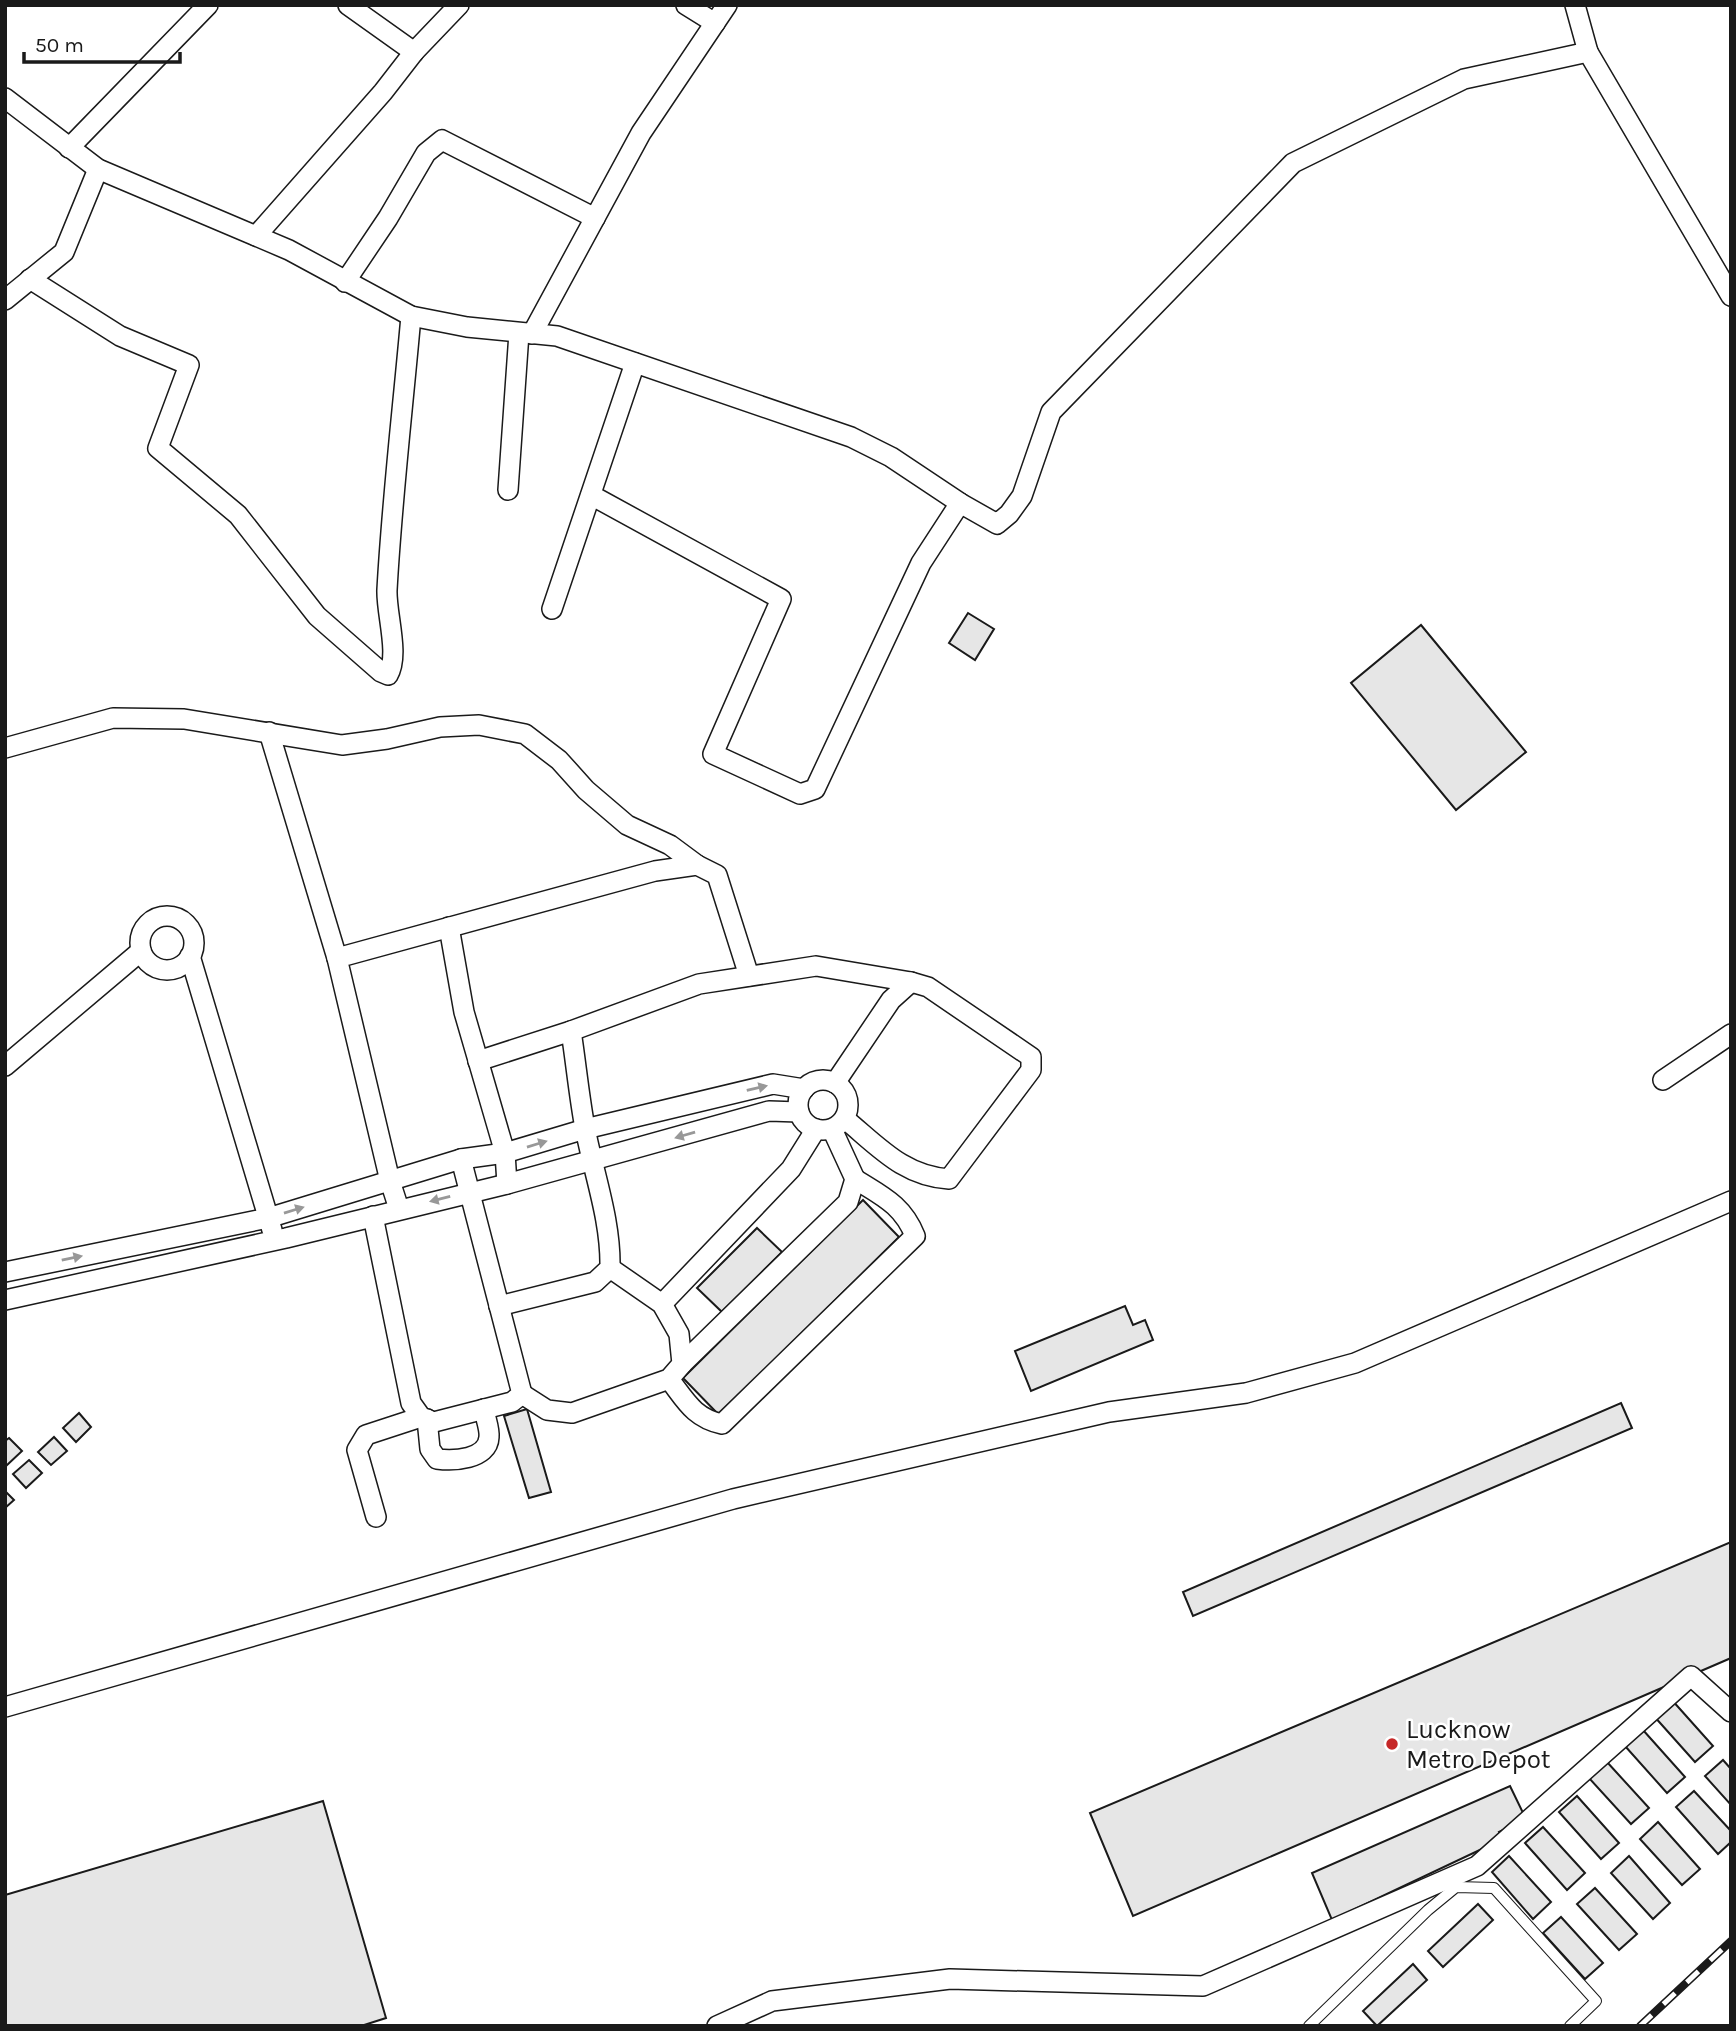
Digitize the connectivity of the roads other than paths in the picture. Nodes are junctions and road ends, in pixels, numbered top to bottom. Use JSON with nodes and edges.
{"nodes":[{"id":1,"x":208,"y":5,"type":"edge"},
{"id":2,"x":348,"y":5,"type":"edge"},
{"id":3,"x":459,"y":5,"type":"edge"},
{"id":4,"x":685,"y":5,"type":"edge"},
{"id":5,"x":727,"y":5,"type":"edge"},
{"id":6,"x":1575,"y":5,"type":"edge"},
{"id":7,"x":715,"y":23,"type":"junction"},
{"id":8,"x":414,"y":52,"type":"junction"},
{"id":9,"x":1588,"y":52,"type":"junction"},
{"id":10,"x":5,"y":98,"type":"edge"},
{"id":11,"x":69,"y":148,"type":"junction"},
{"id":12,"x":98,"y":169,"type":"junction"},
{"id":13,"x":595,"y":218,"type":"junction"},
{"id":14,"x":256,"y":236,"type":"junction"},
{"id":15,"x":30,"y":279,"type":"junction"},
{"id":16,"x":345,"y":282,"type":"junction"},
{"id":17,"x":1731,"y":296,"type":"edge"},
{"id":18,"x":5,"y":300,"type":"edge"},
{"id":19,"x":411,"y":316,"type":"junction"},
{"id":20,"x":526,"y":333,"type":"junction"},
{"id":21,"x":635,"y":363,"type":"junction"},
{"id":22,"x":508,"y":490,"type":"dead end"},
{"id":23,"x":591,"y":495,"type":"junction"},
{"id":24,"x":960,"y":503,"type":"junction"},
{"id":25,"x":552,"y":610,"type":"dead end"},
{"id":26,"x":269,"y":732,"type":"junction"},
{"id":27,"x":5,"y":748,"type":"edge"},
{"id":28,"x":698,"y":865,"type":"junction"},
{"id":29,"x":449,"y":928,"type":"junction"},
{"id":30,"x":141,"y":951,"type":"junction"},
{"id":31,"x":190,"y":956,"type":"junction"},
{"id":32,"x":337,"y":958,"type":"junction"},
{"id":33,"x":749,"y":976,"type":"junction"},
{"id":34,"x":911,"y":982,"type":"junction"},
{"id":35,"x":571,"y":1031,"type":"junction"},
{"id":36,"x":1731,"y":1034,"type":"edge"},
{"id":37,"x":478,"y":1060,"type":"junction"},
{"id":38,"x":5,"y":1066,"type":"edge"},
{"id":39,"x":1663,"y":1080,"type":"dead end"},
{"id":40,"x":835,"y":1083,"type":"junction"},
{"id":41,"x":804,"y":1089,"type":"junction"},
{"id":42,"x":799,"y":1112,"type":"junction"},
{"id":43,"x":831,"y":1126,"type":"junction"},
{"id":44,"x":585,"y":1129,"type":"junction"},
{"id":45,"x":505,"y":1153,"type":"junction"},
{"id":46,"x":461,"y":1159,"type":"junction"},
{"id":47,"x":592,"y":1161,"type":"junction"},
{"id":48,"x":855,"y":1180,"type":"junction"},
{"id":49,"x":390,"y":1181,"type":"junction"},
{"id":50,"x":507,"y":1184,"type":"junction"},
{"id":51,"x":468,"y":1192,"type":"junction"},
{"id":52,"x":1731,"y":1201,"type":"edge"},
{"id":53,"x":399,"y":1209,"type":"junction"},
{"id":54,"x":373,"y":1216,"type":"junction"},
{"id":55,"x":268,"y":1218,"type":"junction"},
{"id":56,"x":225,"y":1227,"type":"junction"},
{"id":57,"x":177,"y":1237,"type":"junction"},
{"id":58,"x":276,"y":1240,"type":"junction"},
{"id":59,"x":230,"y":1250,"type":"junction"},
{"id":60,"x":180,"y":1262,"type":"junction"},
{"id":61,"x":610,"y":1268,"type":"junction"},
{"id":62,"x":5,"y":1272,"type":"edge"},
{"id":63,"x":5,"y":1300,"type":"edge"},
{"id":64,"x":662,"y":1304,"type":"junction"},
{"id":65,"x":499,"y":1306,"type":"junction"},
{"id":66,"x":676,"y":1371,"type":"junction"},
{"id":67,"x":522,"y":1394,"type":"junction"},
{"id":68,"x":484,"y":1409,"type":"junction"},
{"id":69,"x":424,"y":1418,"type":"junction"},
{"id":70,"x":376,"y":1517,"type":"dead end"},
{"id":71,"x":5,"y":1707,"type":"edge"},
{"id":72,"x":1731,"y":1712,"type":"edge"},
{"id":73,"x":717,"y":2026,"type":"edge"},
{"id":74,"x":1309,"y":2026,"type":"edge"},
{"id":75,"x":1570,"y":2026,"type":"edge"}],
"edges":[{"from":1,"to":11,"type":"street"},
{"from":2,"to":8,"type":"street"},
{"from":3,"to":8,"type":"street"},
{"from":4,"to":7,"type":"street"},
{"from":5,"to":7,"type":"street"},
{"from":6,"to":9,"type":"street"},
{"from":7,"to":13,"type":"street"},
{"from":8,"to":14,"type":"street"},
{"from":9,"to":17,"type":"street"},
{"from":9,"to":24,"type":"street"},
{"from":10,"to":11,"type":"street"},
{"from":11,"to":12,"type":"street"},
{"from":12,"to":14,"type":"street"},
{"from":12,"to":15,"type":"street"},
{"from":13,"to":16,"type":"street"},
{"from":13,"to":20,"type":"street"},
{"from":14,"to":16,"type":"street"},
{"from":15,"to":18,"type":"street"},
{"from":15,"to":19,"type":"street"},
{"from":16,"to":19,"type":"street"},
{"from":19,"to":20,"type":"street"},
{"from":20,"to":21,"type":"street"},
{"from":20,"to":22,"type":"street"},
{"from":21,"to":23,"type":"street"},
{"from":21,"to":24,"type":"street"},
{"from":23,"to":24,"type":"street"},
{"from":23,"to":25,"type":"street"},
{"from":26,"to":27,"type":"street"},
{"from":26,"to":28,"type":"street"},
{"from":26,"to":32,"type":"street"},
{"from":28,"to":29,"type":"street"},
{"from":28,"to":33,"type":"street"},
{"from":29,"to":32,"type":"street"},
{"from":29,"to":37,"type":"street"},
{"from":30,"to":31,"type":"street"},
{"from":30,"to":31,"type":"street"},
{"from":30,"to":38,"type":"street"},
{"from":31,"to":55,"type":"street"},
{"from":32,"to":49,"type":"street"},
{"from":33,"to":34,"type":"street"},
{"from":33,"to":35,"type":"street"},
{"from":34,"to":40,"type":"street"},
{"from":34,"to":43,"type":"street"},
{"from":35,"to":37,"type":"street"},
{"from":35,"to":44,"type":"street"},
{"from":36,"to":39,"type":"street"},
{"from":37,"to":45,"type":"street"},
{"from":40,"to":41,"type":"street"},
{"from":40,"to":43,"type":"street"},
{"from":41,"to":42,"type":"street"},
{"from":44,"to":41,"type":"street","one_way":true},
{"from":42,"to":43,"type":"street"},
{"from":42,"to":47,"type":"street","one_way":true},
{"from":43,"to":48,"type":"street"},
{"from":43,"to":64,"type":"street"},
{"from":45,"to":44,"type":"street","one_way":true},
{"from":44,"to":47,"type":"street"},
{"from":45,"to":46,"type":"street"},
{"from":45,"to":50,"type":"street"},
{"from":46,"to":49,"type":"street"},
{"from":46,"to":51,"type":"street"},
{"from":47,"to":50,"type":"street"},
{"from":47,"to":61,"type":"street"},
{"from":48,"to":66,"type":"street"},
{"from":48,"to":66,"type":"street"},
{"from":49,"to":53,"type":"street"},
{"from":55,"to":49,"type":"street","one_way":true},
{"from":50,"to":51,"type":"street"},
{"from":51,"to":53,"type":"street","one_way":true},
{"from":51,"to":65,"type":"street"},
{"from":52,"to":71,"type":"street"},
{"from":53,"to":54,"type":"street"},
{"from":54,"to":58,"type":"street"},
{"from":54,"to":69,"type":"street"},
{"from":55,"to":56,"type":"street"},
{"from":55,"to":58,"type":"street"},
{"from":56,"to":57,"type":"street"},
{"from":56,"to":59,"type":"street"},
{"from":57,"to":60,"type":"street"},
{"from":62,"to":57,"type":"street","one_way":true},
{"from":58,"to":59,"type":"street"},
{"from":59,"to":60,"type":"street"},
{"from":60,"to":63,"type":"street"},
{"from":61,"to":64,"type":"street"},
{"from":61,"to":65,"type":"street"},
{"from":64,"to":66,"type":"street"},
{"from":65,"to":67,"type":"street"},
{"from":66,"to":67,"type":"street"},
{"from":67,"to":68,"type":"street"},
{"from":68,"to":69,"type":"street"},
{"from":68,"to":69,"type":"street"},
{"from":69,"to":70,"type":"street"},
{"from":72,"to":73,"type":"street"},
{"from":74,"to":75,"type":"lane"}]}
